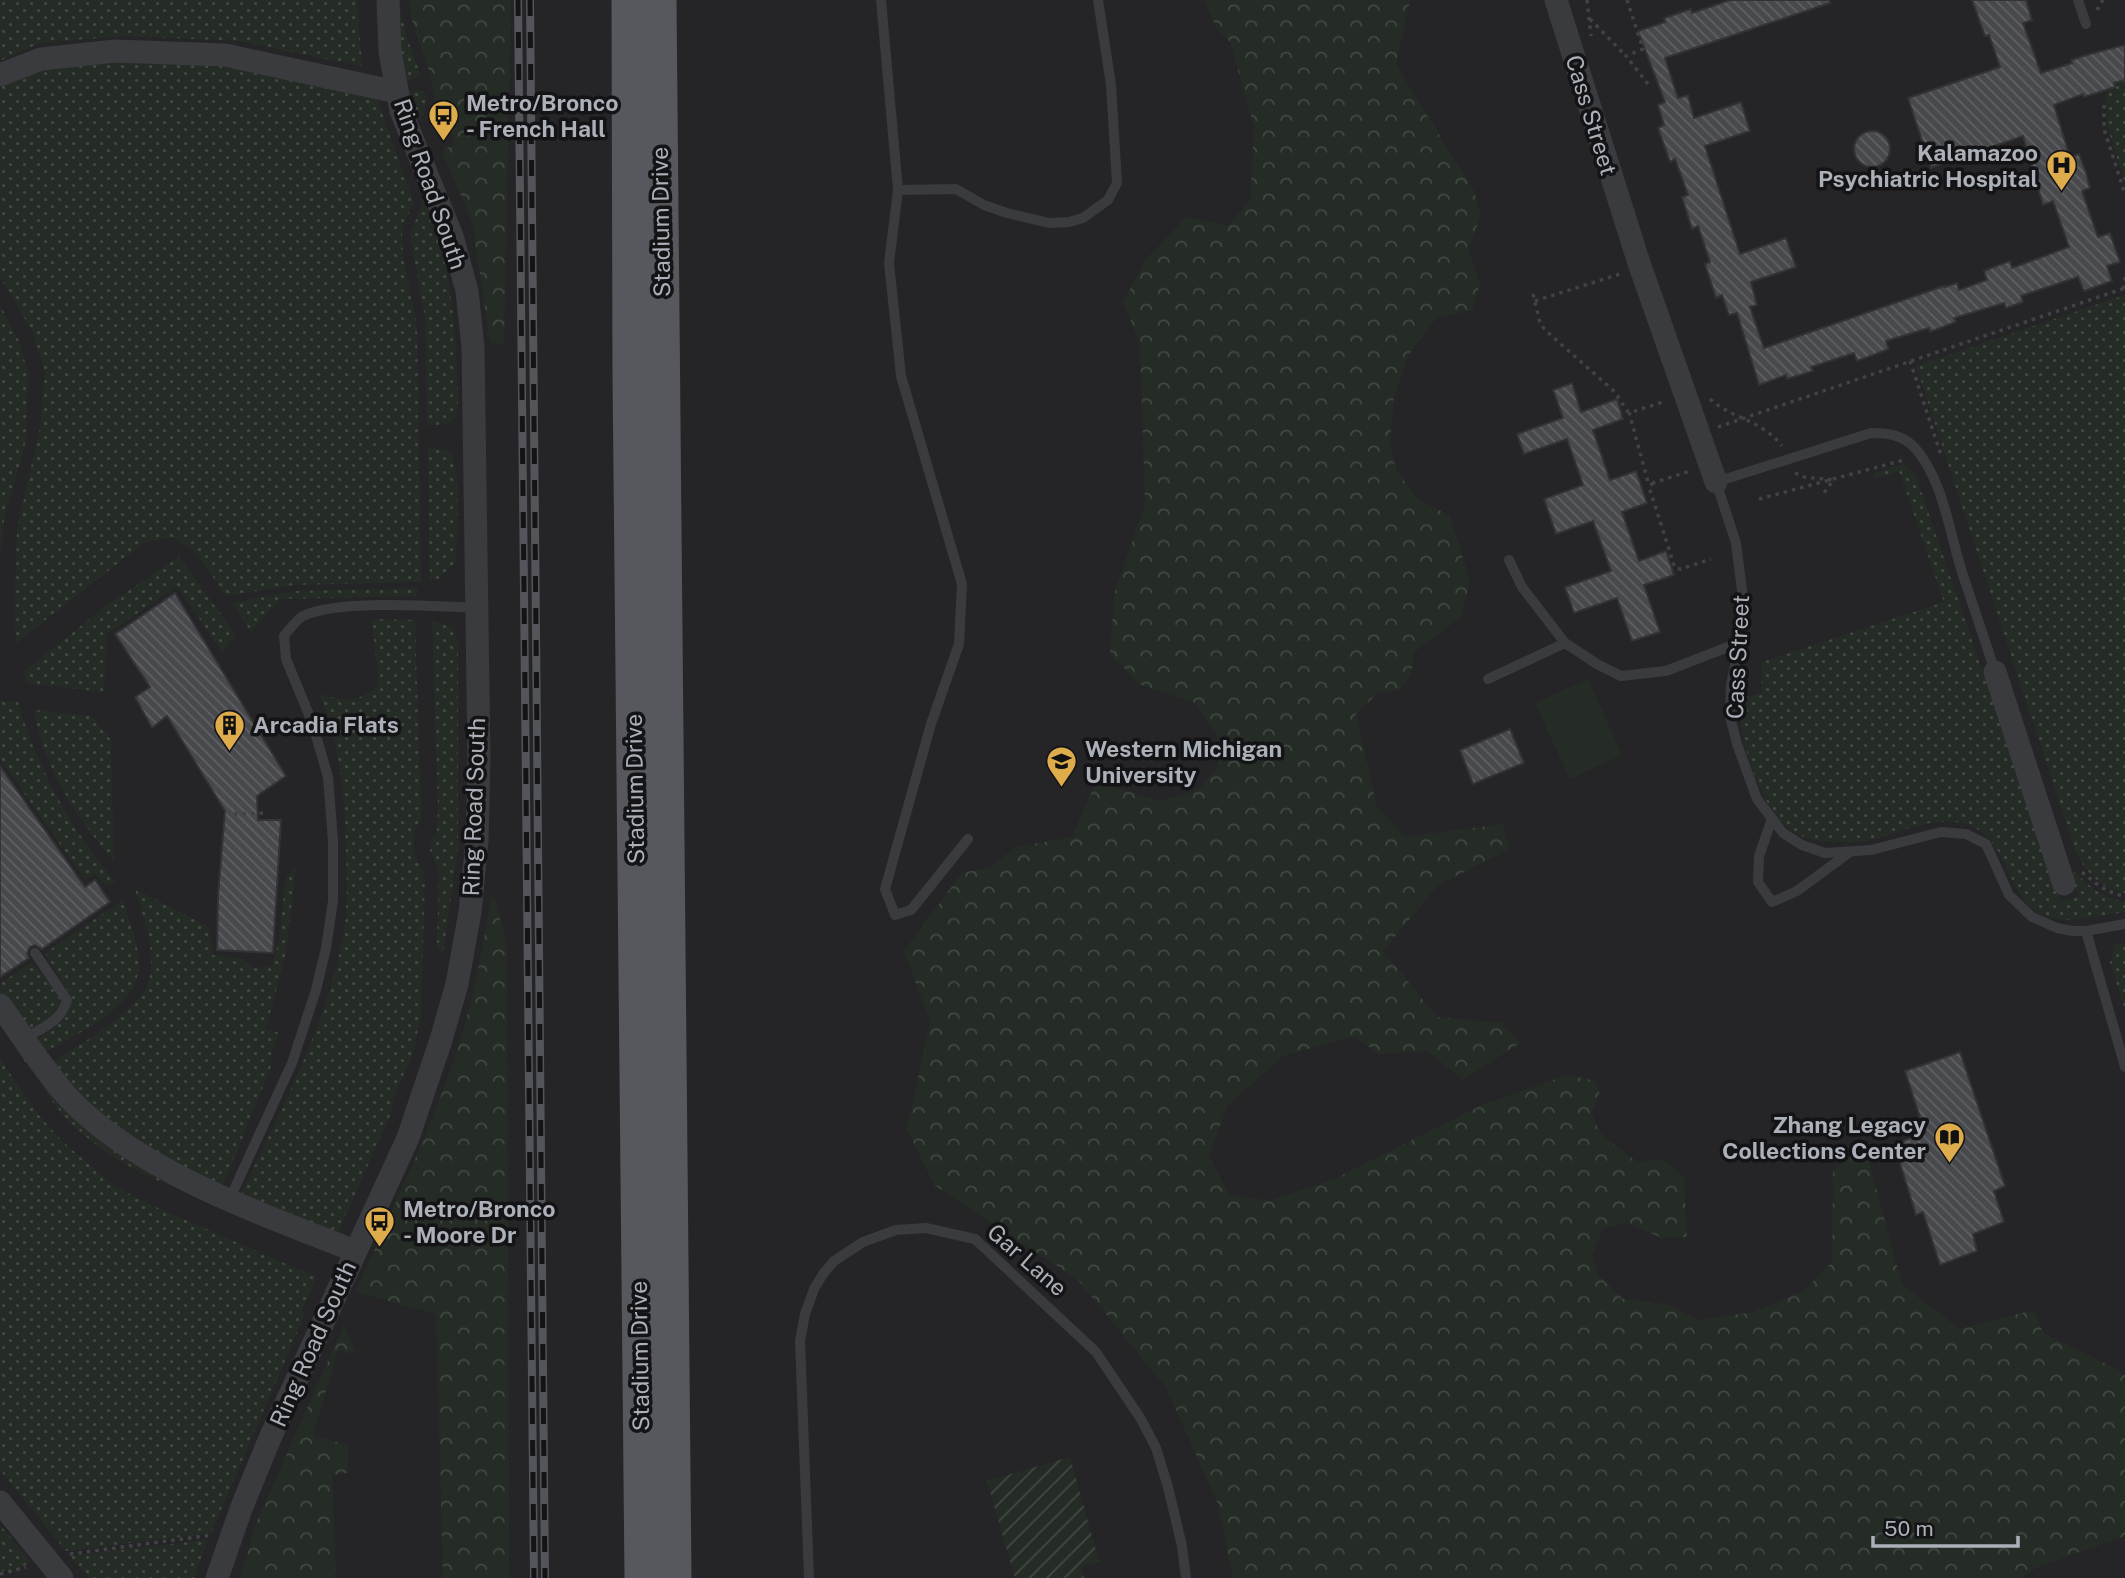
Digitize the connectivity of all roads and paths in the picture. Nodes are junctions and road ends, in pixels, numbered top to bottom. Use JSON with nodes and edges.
{"nodes":[{"id":1,"x":388,"y":0,"type":"edge"},
{"id":2,"x":629,"y":0,"type":"edge"},
{"id":3,"x":659,"y":0,"type":"edge"},
{"id":4,"x":881,"y":0,"type":"edge"},
{"id":5,"x":1098,"y":0,"type":"edge"},
{"id":6,"x":1556,"y":0,"type":"edge"},
{"id":7,"x":1587,"y":0,"type":"edge"},
{"id":8,"x":1627,"y":0,"type":"edge"},
{"id":9,"x":2078,"y":0,"type":"edge"},
{"id":10,"x":2103,"y":0,"type":"edge"},
{"id":11,"x":2095,"y":14,"type":"dead end"},
{"id":12,"x":1588,"y":18,"type":"junction"},
{"id":13,"x":2086,"y":24,"type":"dead end"},
{"id":14,"x":1592,"y":41,"type":"dead end"},
{"id":15,"x":1626,"y":56,"type":"junction"},
{"id":16,"x":0,"y":75,"type":"edge"},
{"id":17,"x":1648,"y":83,"type":"dead end"},
{"id":18,"x":397,"y":92,"type":"junction"},
{"id":19,"x":2104,"y":105,"type":"dead end"},
{"id":20,"x":898,"y":190,"type":"junction"},
{"id":21,"x":2125,"y":194,"type":"edge"},
{"id":22,"x":1626,"y":272,"type":"dead end"},
{"id":23,"x":2125,"y":277,"type":"edge"},
{"id":24,"x":2124,"y":288,"type":"edge"},
{"id":25,"x":1533,"y":294,"type":"dead end"},
{"id":26,"x":1535,"y":301,"type":"junction"},
{"id":27,"x":1910,"y":361,"type":"junction"},
{"id":28,"x":1695,"y":392,"type":"junction"},
{"id":29,"x":1629,"y":412,"type":"junction"},
{"id":30,"x":1744,"y":419,"type":"junction"},
{"id":31,"x":1699,"y":433,"type":"junction"},
{"id":32,"x":1920,"y":455,"type":"junction"},
{"id":33,"x":1791,"y":459,"type":"junction"},
{"id":34,"x":1778,"y":463,"type":"junction"},
{"id":35,"x":1944,"y":464,"type":"dead end"},
{"id":36,"x":1713,"y":473,"type":"junction"},
{"id":37,"x":1833,"y":480,"type":"junction"},
{"id":38,"x":1653,"y":483,"type":"junction"},
{"id":39,"x":1824,"y":493,"type":"dead end"},
{"id":40,"x":1759,"y":499,"type":"dead end"},
{"id":41,"x":1711,"y":559,"type":"dead end"},
{"id":42,"x":1509,"y":560,"type":"dead end"},
{"id":43,"x":475,"y":608,"type":"junction"},
{"id":44,"x":1741,"y":642,"type":"junction"},
{"id":45,"x":1565,"y":643,"type":"junction"},
{"id":46,"x":1996,"y":672,"type":"joint"},
{"id":47,"x":1488,"y":679,"type":"dead end"},
{"id":48,"x":265,"y":813,"type":"dead end"},
{"id":49,"x":234,"y":814,"type":"dead end"},
{"id":50,"x":1772,"y":819,"type":"junction"},
{"id":51,"x":968,"y":839,"type":"dead end"},
{"id":52,"x":1850,"y":851,"type":"junction"},
{"id":53,"x":2072,"y":876,"type":"joint"},
{"id":54,"x":2125,"y":896,"type":"edge"},
{"id":55,"x":2125,"y":924,"type":"edge"},
{"id":56,"x":2086,"y":932,"type":"junction"},
{"id":57,"x":35,"y":953,"type":"dead end"},
{"id":58,"x":0,"y":1005,"type":"edge"},
{"id":59,"x":24,"y":1038,"type":"junction"},
{"id":60,"x":2125,"y":1067,"type":"edge"},
{"id":61,"x":232,"y":1200,"type":"junction"},
{"id":62,"x":355,"y":1251,"type":"junction"},
{"id":63,"x":0,"y":1502,"type":"edge"},
{"id":64,"x":214,"y":1535,"type":"dead end"},
{"id":65,"x":65,"y":1554,"type":"dead end"},
{"id":66,"x":35,"y":1564,"type":"dead end"},
{"id":67,"x":0,"y":1574,"type":"edge"},
{"id":68,"x":62,"y":1578,"type":"edge"},
{"id":69,"x":217,"y":1578,"type":"edge"},
{"id":70,"x":642,"y":1578,"type":"edge"},
{"id":71,"x":674,"y":1578,"type":"edge"},
{"id":72,"x":809,"y":1578,"type":"edge"},
{"id":73,"x":1186,"y":1578,"type":"edge"}],
"edges":[{"from":1,"to":18,"type":"street","name":"Ring Road South"},
{"from":2,"to":70,"type":"main road","name":"Stadium Drive"},
{"from":3,"to":71,"type":"main road","name":"Stadium Drive"},
{"from":4,"to":20,"type":"lane"},
{"from":5,"to":20,"type":"lane"},
{"from":6,"to":28,"type":"street","name":"Cass Street"},
{"from":7,"to":12,"type":"path"},
{"from":8,"to":15,"type":"path"},
{"from":9,"to":13,"type":"lane"},
{"from":10,"to":11,"type":"path"},
{"from":12,"to":14,"type":"path"},
{"from":12,"to":15,"type":"path"},
{"from":15,"to":17,"type":"path"},
{"from":16,"to":18,"type":"street"},
{"from":18,"to":43,"type":"street","name":"Ring Road South"},
{"from":19,"to":21,"type":"path"},
{"from":20,"to":51,"type":"lane"},
{"from":22,"to":26,"type":"path"},
{"from":23,"to":24,"type":"path"},
{"from":24,"to":27,"type":"path"},
{"from":25,"to":26,"type":"path"},
{"from":26,"to":29,"type":"path"},
{"from":27,"to":30,"type":"path"},
{"from":27,"to":35,"type":"path"},
{"from":28,"to":29,"type":"path"},
{"from":28,"to":30,"type":"path"},
{"from":28,"to":31,"type":"street","name":"Cass Street"},
{"from":29,"to":38,"type":"path"},
{"from":30,"to":31,"type":"path"},
{"from":30,"to":33,"type":"path"},
{"from":31,"to":36,"type":"street","name":"Cass Street"},
{"from":32,"to":33,"type":"lane"},
{"from":32,"to":37,"type":"path"},
{"from":32,"to":46,"type":"lane"},
{"from":33,"to":34,"type":"lane"},
{"from":34,"to":36,"type":"lane"},
{"from":34,"to":37,"type":"path"},
{"from":36,"to":38,"type":"path"},
{"from":36,"to":44,"type":"lane","name":"Cass Street"},
{"from":37,"to":39,"type":"path"},
{"from":37,"to":40,"type":"path"},
{"from":38,"to":41,"type":"path"},
{"from":42,"to":45,"type":"lane"},
{"from":43,"to":61,"type":"lane"},
{"from":43,"to":62,"type":"street","name":"Ring Road South"},
{"from":44,"to":45,"type":"lane"},
{"from":44,"to":50,"type":"lane","name":"Cass Street"},
{"from":45,"to":47,"type":"lane"},
{"from":46,"to":53,"type":"street"},
{"from":48,"to":49,"type":"path"},
{"from":50,"to":52,"type":"lane","name":"Cass Street"},
{"from":50,"to":52,"type":"lane"},
{"from":52,"to":56,"type":"lane","name":"Cass Street"},
{"from":53,"to":54,"type":"path"},
{"from":55,"to":56,"type":"lane"},
{"from":56,"to":60,"type":"lane"},
{"from":57,"to":59,"type":"lane"},
{"from":58,"to":59,"type":"street"},
{"from":59,"to":61,"type":"street"},
{"from":61,"to":62,"type":"street"},
{"from":62,"to":69,"type":"street","name":"Ring Road South"},
{"from":63,"to":68,"type":"street"},
{"from":64,"to":65,"type":"path"},
{"from":66,"to":67,"type":"path"},
{"from":72,"to":73,"type":"lane","name":"Gar Lane"}]}
